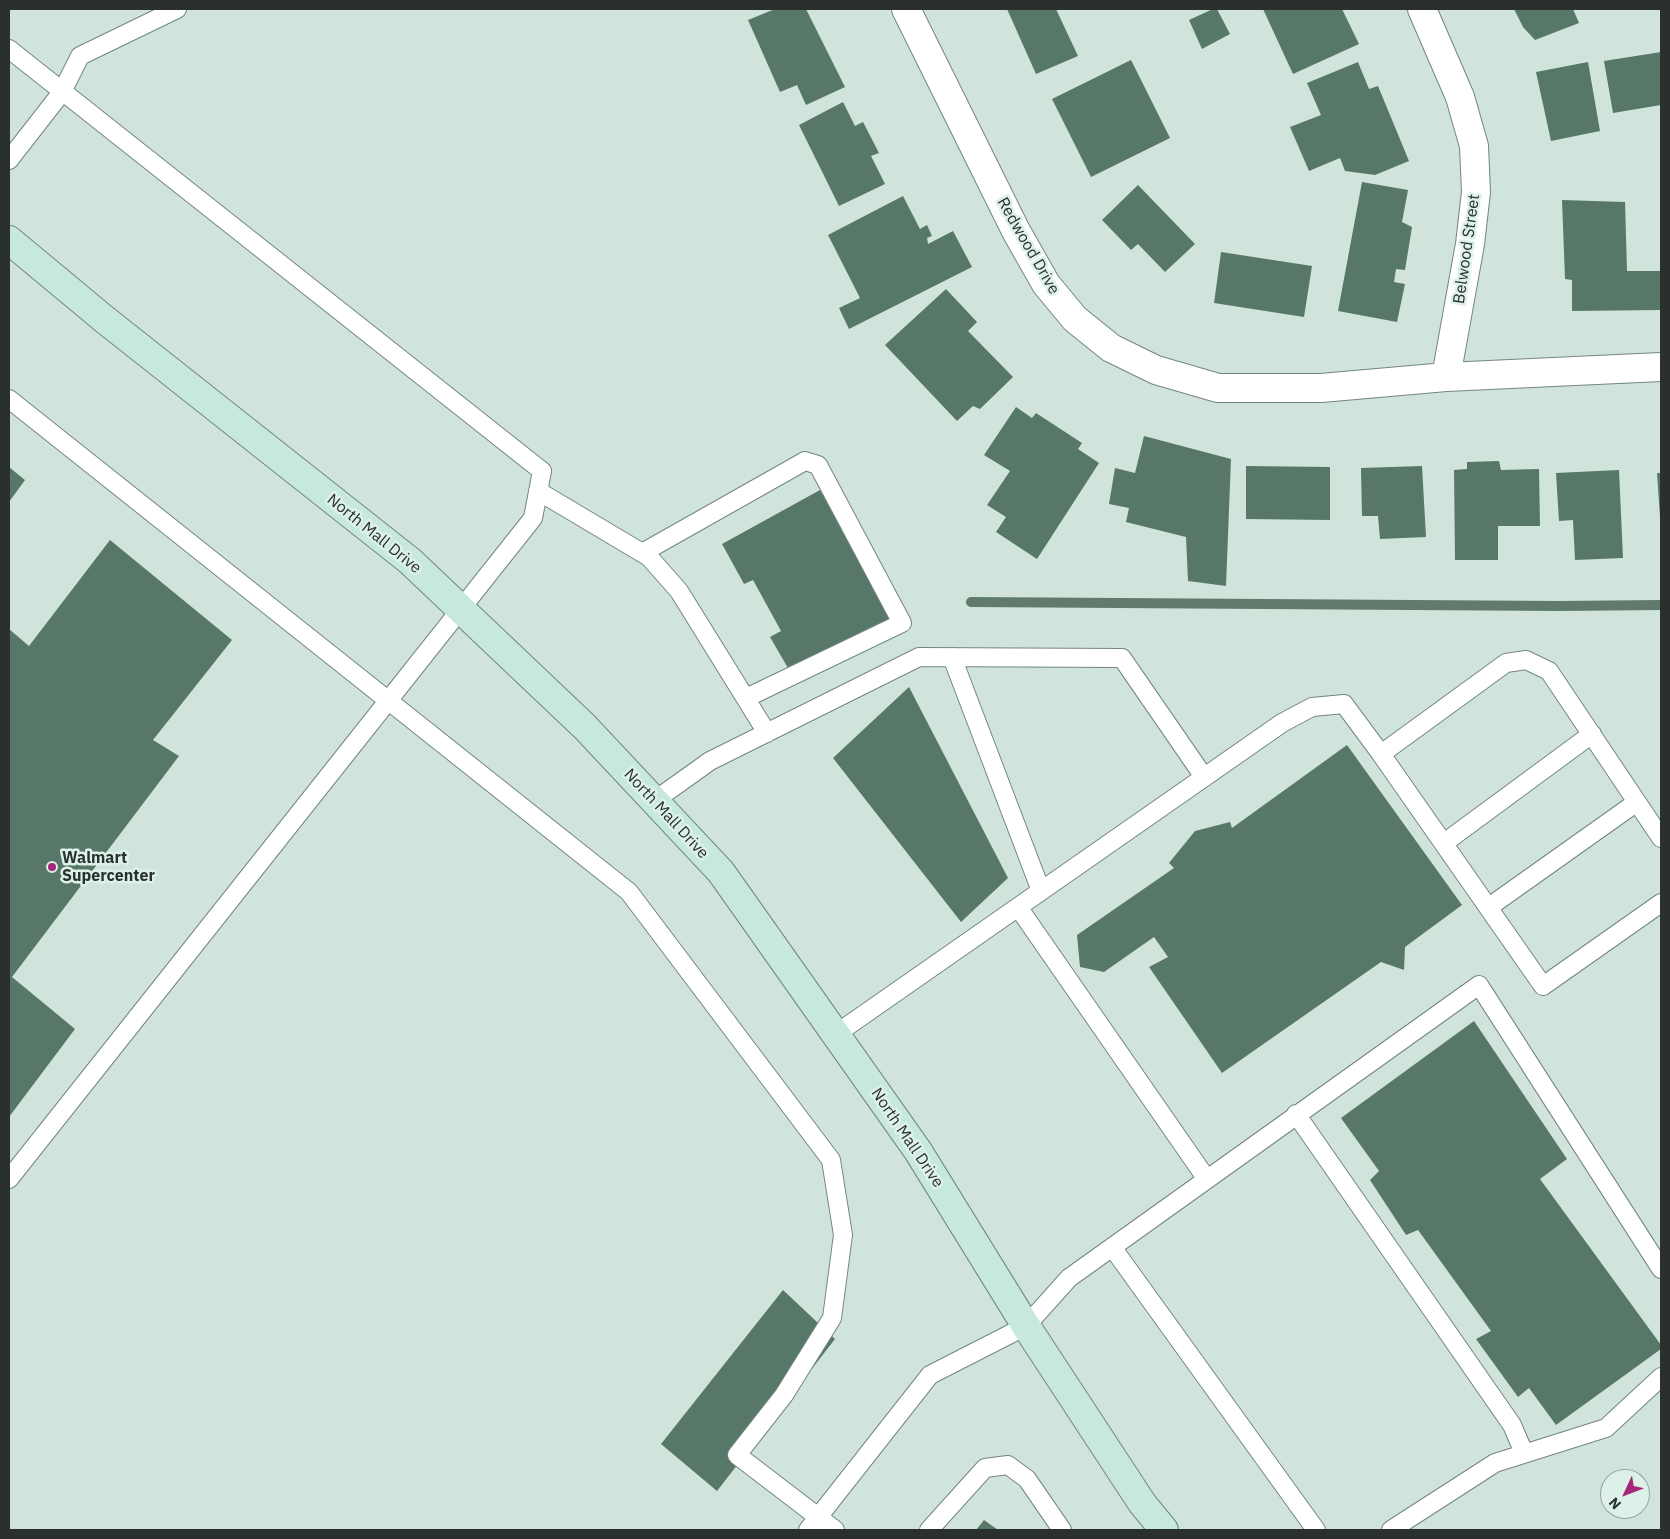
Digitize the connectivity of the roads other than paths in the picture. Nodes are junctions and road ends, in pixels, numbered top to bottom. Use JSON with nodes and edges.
{"nodes":[{"id":1,"x":177,"y":9,"type":"edge"},
{"id":2,"x":906,"y":9,"type":"edge"},
{"id":3,"x":1422,"y":9,"type":"edge"},
{"id":4,"x":9,"y":49,"type":"edge"},
{"id":5,"x":62,"y":92,"type":"junction"},
{"id":6,"x":9,"y":160,"type":"edge"},
{"id":7,"x":9,"y":240,"type":"edge"},
{"id":8,"x":1661,"y":367,"type":"edge"},
{"id":9,"x":1446,"y":377,"type":"junction"},
{"id":10,"x":9,"y":399,"type":"edge"},
{"id":11,"x":538,"y":491,"type":"junction"},
{"id":12,"x":642,"y":553,"type":"junction"},
{"id":13,"x":461,"y":610,"type":"junction"},
{"id":14,"x":952,"y":657,"type":"junction"},
{"id":15,"x":746,"y":698,"type":"junction"},
{"id":16,"x":388,"y":701,"type":"junction"},
{"id":17,"x":767,"y":733,"type":"junction"},
{"id":18,"x":1592,"y":734,"type":"junction"},
{"id":19,"x":1382,"y":754,"type":"junction"},
{"id":20,"x":1204,"y":777,"type":"junction"},
{"id":21,"x":654,"y":801,"type":"junction"},
{"id":22,"x":1637,"y":802,"type":"junction"},
{"id":23,"x":1661,"y":838,"type":"edge"},
{"id":24,"x":1444,"y":843,"type":"junction"},
{"id":25,"x":1041,"y":891,"type":"junction"},
{"id":26,"x":1661,"y":903,"type":"edge"},
{"id":27,"x":1018,"y":907,"type":"junction"},
{"id":28,"x":1488,"y":907,"type":"junction"},
{"id":29,"x":836,"y":1034,"type":"junction"},
{"id":30,"x":1296,"y":1114,"type":"junction"},
{"id":31,"x":1206,"y":1178,"type":"junction"},
{"id":32,"x":9,"y":1179,"type":"edge"},
{"id":33,"x":1112,"y":1247,"type":"junction"},
{"id":34,"x":1661,"y":1269,"type":"edge"},
{"id":35,"x":1026,"y":1326,"type":"junction"},
{"id":36,"x":1661,"y":1376,"type":"edge"},
{"id":37,"x":1524,"y":1454,"type":"junction"},
{"id":38,"x":813,"y":1524,"type":"edge"},
{"id":39,"x":835,"y":1530,"type":"edge"},
{"id":40,"x":928,"y":1530,"type":"edge"},
{"id":41,"x":1062,"y":1530,"type":"edge"},
{"id":42,"x":1164,"y":1530,"type":"edge"},
{"id":43,"x":1316,"y":1530,"type":"edge"},
{"id":44,"x":1391,"y":1530,"type":"edge"}],
"edges":[{"from":1,"to":5,"type":"lane"},
{"from":2,"to":9,"type":"street","name":"Redwood Drive"},
{"from":3,"to":9,"type":"street","name":"Belwood Street"},
{"from":4,"to":5,"type":"lane"},
{"from":5,"to":6,"type":"lane"},
{"from":5,"to":11,"type":"lane"},
{"from":7,"to":13,"type":"street","name":"North Mall Drive"},
{"from":8,"to":9,"type":"street","name":"Redwood Drive"},
{"from":10,"to":16,"type":"lane"},
{"from":11,"to":12,"type":"lane"},
{"from":11,"to":13,"type":"lane"},
{"from":12,"to":15,"type":"lane"},
{"from":12,"to":15,"type":"lane"},
{"from":13,"to":16,"type":"lane"},
{"from":13,"to":21,"type":"street","name":"North Mall Drive"},
{"from":14,"to":17,"type":"lane"},
{"from":14,"to":20,"type":"lane"},
{"from":14,"to":25,"type":"lane"},
{"from":15,"to":17,"type":"lane"},
{"from":16,"to":32,"type":"lane"},
{"from":16,"to":38,"type":"lane"},
{"from":17,"to":21,"type":"lane"},
{"from":18,"to":19,"type":"lane"},
{"from":18,"to":22,"type":"lane"},
{"from":18,"to":24,"type":"lane"},
{"from":19,"to":20,"type":"lane"},
{"from":19,"to":24,"type":"lane"},
{"from":20,"to":25,"type":"lane"},
{"from":21,"to":29,"type":"street","name":"North Mall Drive"},
{"from":22,"to":23,"type":"lane"},
{"from":22,"to":28,"type":"lane"},
{"from":24,"to":28,"type":"lane"},
{"from":25,"to":27,"type":"lane"},
{"from":26,"to":28,"type":"lane"},
{"from":27,"to":29,"type":"lane"},
{"from":27,"to":31,"type":"lane"},
{"from":29,"to":35,"type":"street","name":"North Mall Drive"},
{"from":30,"to":31,"type":"lane"},
{"from":30,"to":34,"type":"lane"},
{"from":30,"to":37,"type":"lane"},
{"from":31,"to":33,"type":"lane"},
{"from":33,"to":35,"type":"lane"},
{"from":33,"to":43,"type":"lane"},
{"from":35,"to":38,"type":"lane"},
{"from":35,"to":42,"type":"street","name":"North Mall Drive"},
{"from":36,"to":37,"type":"lane"},
{"from":37,"to":44,"type":"lane"},
{"from":38,"to":39,"type":"lane"},
{"from":40,"to":41,"type":"lane"}]}
